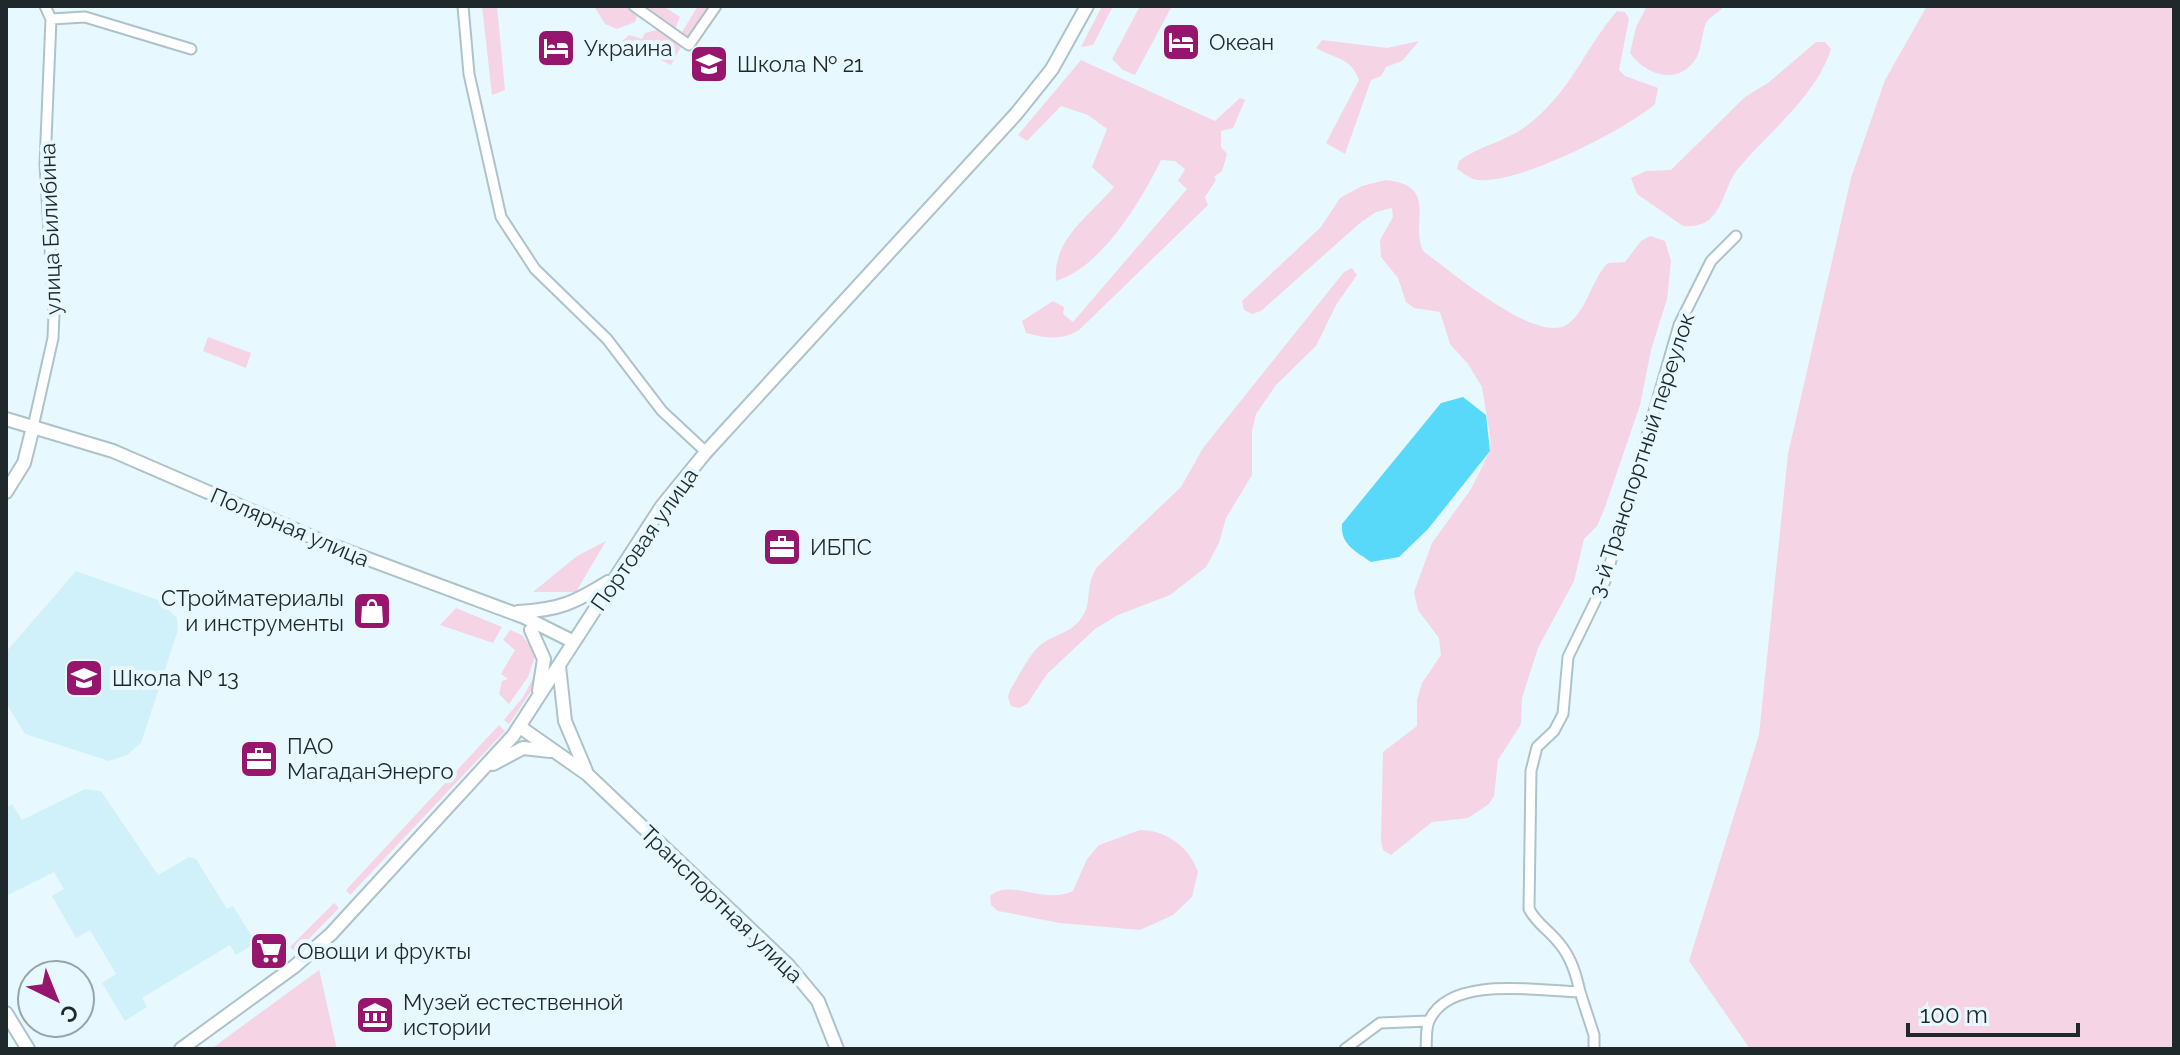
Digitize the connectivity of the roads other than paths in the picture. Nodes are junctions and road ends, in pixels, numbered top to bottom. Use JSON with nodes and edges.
{"nodes":[{"id":1,"x":45,"y":6,"type":"edge"},
{"id":2,"x":463,"y":6,"type":"edge"},
{"id":3,"x":634,"y":6,"type":"edge"},
{"id":4,"x":716,"y":6,"type":"edge"},
{"id":5,"x":1087,"y":6,"type":"edge"},
{"id":6,"x":51,"y":19,"type":"junction"},
{"id":7,"x":191,"y":49,"type":"dead end"},
{"id":8,"x":1736,"y":236,"type":"dead end"},
{"id":9,"x":6,"y":419,"type":"edge"},
{"id":10,"x":33,"y":427,"type":"junction"},
{"id":11,"x":706,"y":452,"type":"junction"},
{"id":12,"x":6,"y":492,"type":"edge"},
{"id":13,"x":613,"y":579,"type":"junction"},
{"id":14,"x":511,"y":612,"type":"junction"},
{"id":15,"x":531,"y":630,"type":"junction"},
{"id":16,"x":572,"y":641,"type":"junction"},
{"id":17,"x":559,"y":665,"type":"junction"},
{"id":18,"x":537,"y":701,"type":"junction"},
{"id":19,"x":520,"y":727,"type":"junction"},
{"id":20,"x":561,"y":755,"type":"junction"},
{"id":21,"x":587,"y":774,"type":"junction"},
{"id":22,"x":477,"y":775,"type":"junction"},
{"id":23,"x":1580,"y":992,"type":"junction"},
{"id":24,"x":6,"y":1013,"type":"edge"},
{"id":25,"x":1428,"y":1021,"type":"junction"},
{"id":26,"x":28,"y":1049,"type":"edge"},
{"id":27,"x":181,"y":1049,"type":"edge"},
{"id":28,"x":837,"y":1049,"type":"edge"},
{"id":29,"x":1345,"y":1049,"type":"edge"},
{"id":30,"x":1426,"y":1049,"type":"edge"},
{"id":31,"x":1594,"y":1049,"type":"edge"}],
"edges":[{"from":1,"to":6,"type":"street","name":"улица Билибина"},
{"from":2,"to":11,"type":"street"},
{"from":3,"to":4,"type":"street"},
{"from":5,"to":11,"type":"main road","name":"Портовая улица"},
{"from":6,"to":7,"type":"street"},
{"from":6,"to":10,"type":"street","name":"улица Билибина"},
{"from":8,"to":23,"type":"street","name":"3-й Транспортный переулок"},
{"from":9,"to":10,"type":"main road","name":"Полярная улица"},
{"from":10,"to":12,"type":"main road","name":"улица Билибина"},
{"from":10,"to":14,"type":"main road","name":"Полярная улица"},
{"from":11,"to":13,"type":"main road","name":"Портовая улица"},
{"from":13,"to":14,"type":"main road"},
{"from":13,"to":16,"type":"main road","name":"Портовая улица"},
{"from":14,"to":15,"type":"main road"},
{"from":14,"to":16,"type":"main road","name":"Полярная улица"},
{"from":15,"to":17,"type":"main road"},
{"from":15,"to":18,"type":"main road"},
{"from":16,"to":17,"type":"main road","name":"Портовая улица"},
{"from":17,"to":18,"type":"main road","name":"Портовая улица"},
{"from":17,"to":21,"type":"main road","name":"Транспортная улица"},
{"from":18,"to":19,"type":"main road","name":"Портовая улица"},
{"from":19,"to":20,"type":"main road","name":"Транспортная улица"},
{"from":19,"to":22,"type":"main road","name":"Портовая улица"},
{"from":20,"to":21,"type":"main road","name":"Транспортная улица"},
{"from":20,"to":22,"type":"main road"},
{"from":21,"to":28,"type":"main road","name":"Транспортная улица"},
{"from":22,"to":27,"type":"main road","name":"Портовая улица"},
{"from":23,"to":25,"type":"street"},
{"from":23,"to":31,"type":"street","name":"3-й Транспортный переулок"},
{"from":24,"to":26,"type":"main road"},
{"from":25,"to":29,"type":"street"},
{"from":25,"to":30,"type":"street"}]}
